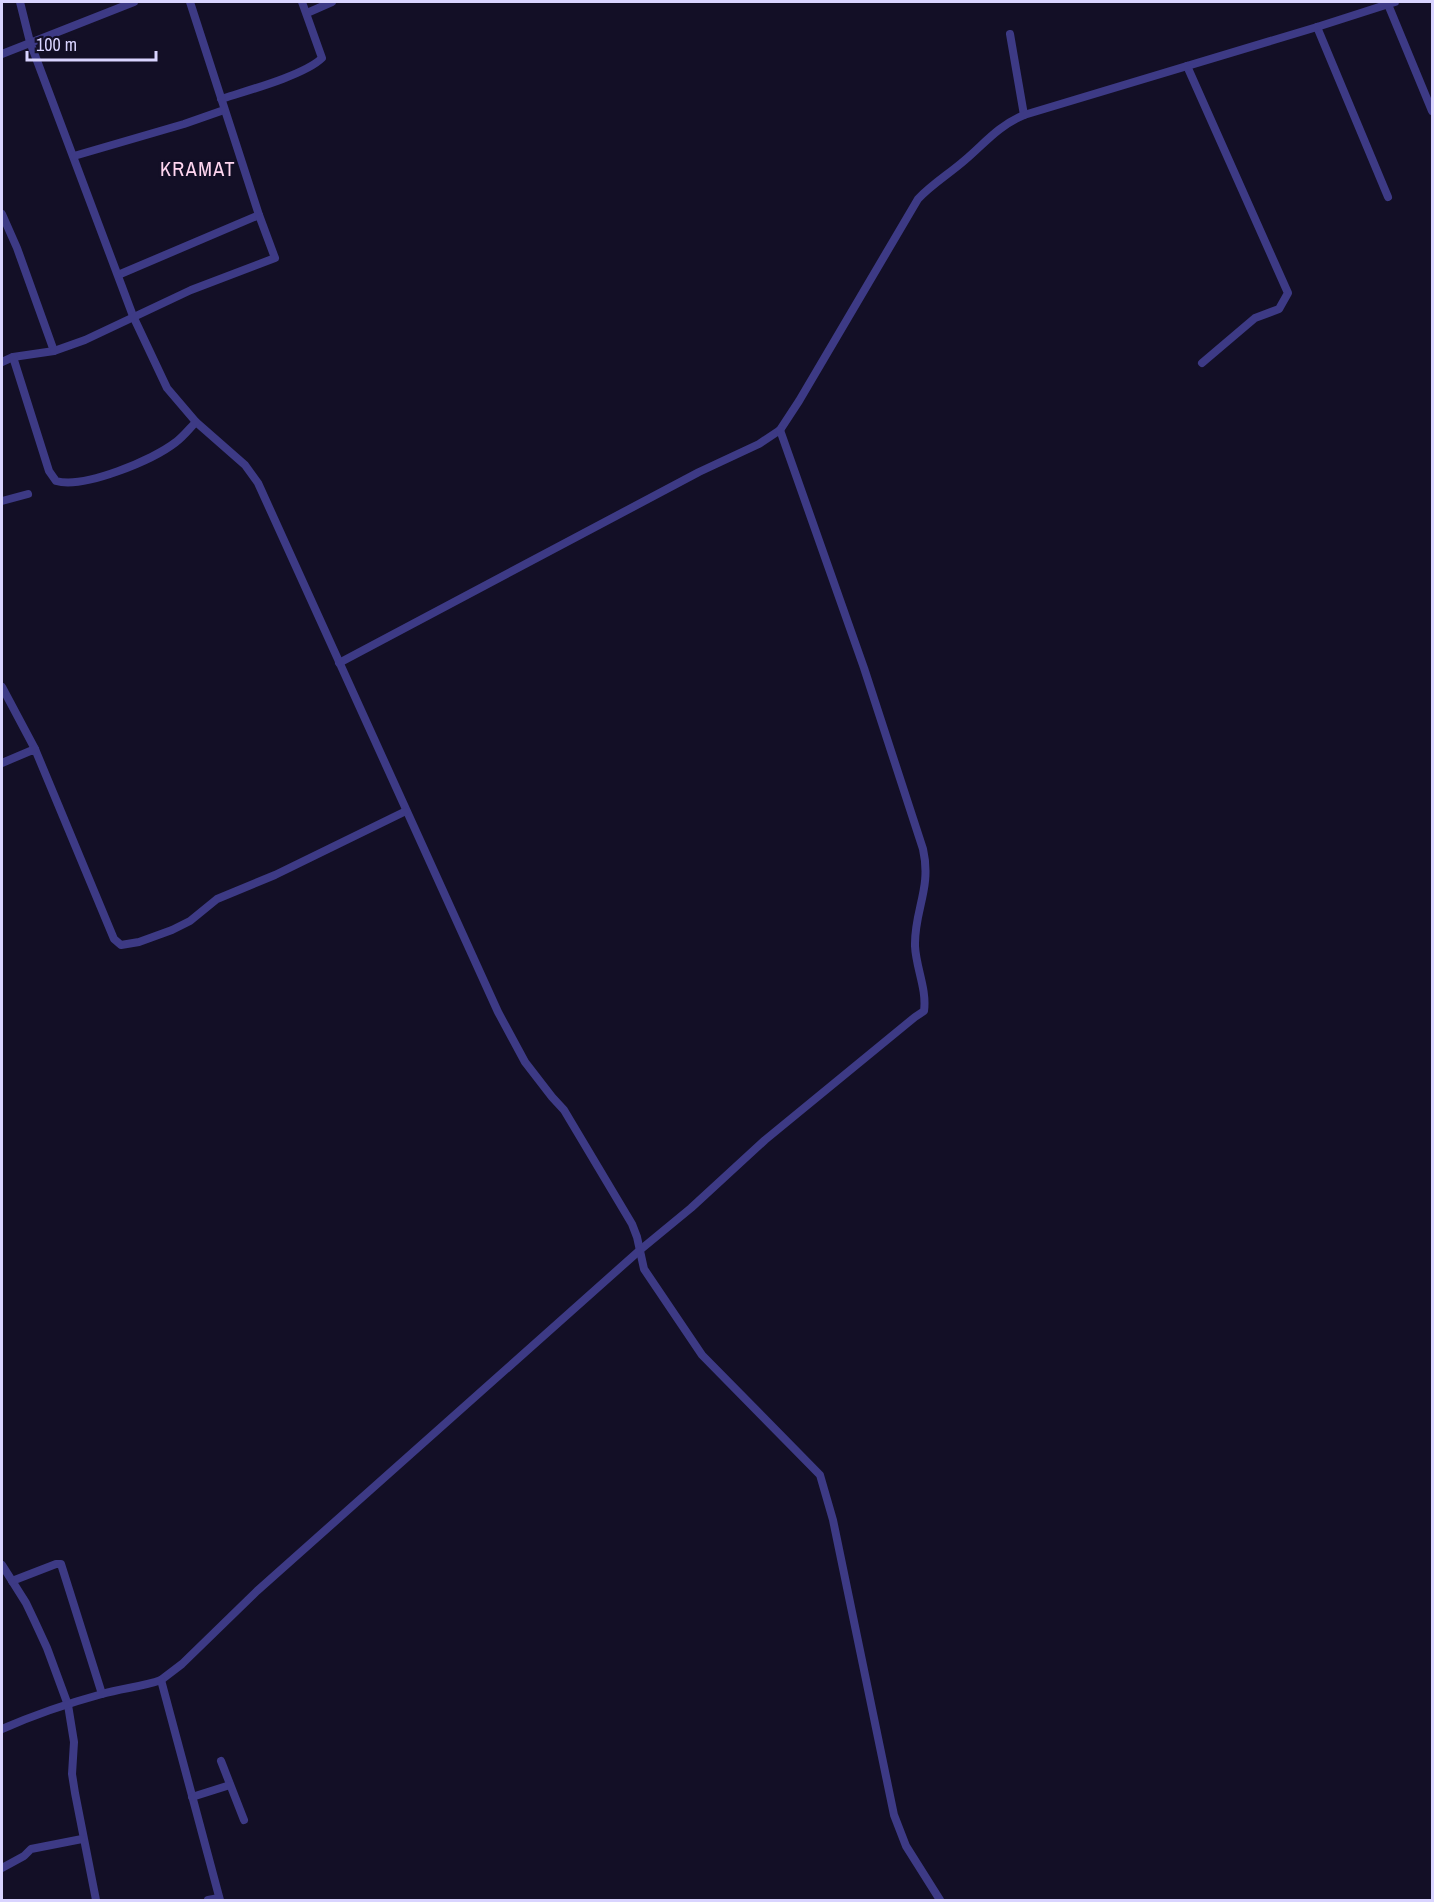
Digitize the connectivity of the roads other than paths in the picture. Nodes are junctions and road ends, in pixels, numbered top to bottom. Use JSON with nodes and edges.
{"nodes":[{"id":1,"x":20,"y":2,"type":"edge"},
{"id":2,"x":134,"y":2,"type":"edge"},
{"id":3,"x":190,"y":2,"type":"edge"},
{"id":4,"x":302,"y":2,"type":"edge"},
{"id":5,"x":332,"y":2,"type":"edge"},
{"id":6,"x":1390,"y":2,"type":"edge"},
{"id":7,"x":307,"y":13,"type":"junction"},
{"id":8,"x":1317,"y":27,"type":"junction"},
{"id":9,"x":1010,"y":34,"type":"dead end"},
{"id":10,"x":30,"y":42,"type":"junction"},
{"id":11,"x":2,"y":54,"type":"edge"},
{"id":12,"x":1187,"y":66,"type":"junction"},
{"id":13,"x":221,"y":99,"type":"junction"},
{"id":14,"x":224,"y":110,"type":"junction"},
{"id":15,"x":1432,"y":111,"type":"edge"},
{"id":16,"x":1024,"y":115,"type":"junction"},
{"id":17,"x":74,"y":156,"type":"junction"},
{"id":18,"x":1388,"y":198,"type":"dead end"},
{"id":19,"x":2,"y":214,"type":"edge"},
{"id":20,"x":259,"y":215,"type":"junction"},
{"id":21,"x":118,"y":275,"type":"junction"},
{"id":22,"x":133,"y":316,"type":"junction"},
{"id":23,"x":54,"y":351,"type":"junction"},
{"id":24,"x":13,"y":357,"type":"junction"},
{"id":25,"x":2,"y":362,"type":"edge"},
{"id":26,"x":1202,"y":363,"type":"dead end"},
{"id":27,"x":196,"y":422,"type":"junction"},
{"id":28,"x":780,"y":430,"type":"junction"},
{"id":29,"x":28,"y":494,"type":"dead end"},
{"id":30,"x":2,"y":501,"type":"edge"},
{"id":31,"x":339,"y":663,"type":"junction"},
{"id":32,"x":2,"y":687,"type":"edge"},
{"id":33,"x":34,"y":749,"type":"junction"},
{"id":34,"x":2,"y":763,"type":"edge"},
{"id":35,"x":406,"y":811,"type":"junction"},
{"id":36,"x":640,"y":1250,"type":"junction"},
{"id":37,"x":2,"y":1565,"type":"edge"},
{"id":38,"x":12,"y":1581,"type":"junction"},
{"id":39,"x":161,"y":1680,"type":"junction"},
{"id":40,"x":102,"y":1694,"type":"junction"},
{"id":41,"x":68,"y":1706,"type":"junction"},
{"id":42,"x":2,"y":1729,"type":"edge"},
{"id":43,"x":221,"y":1761,"type":"dead end"},
{"id":44,"x":230,"y":1785,"type":"junction"},
{"id":45,"x":192,"y":1797,"type":"junction"},
{"id":46,"x":244,"y":1820,"type":"dead end"},
{"id":47,"x":82,"y":1839,"type":"junction"},
{"id":48,"x":2,"y":1868,"type":"edge"},
{"id":49,"x":219,"y":1899,"type":"edge"},
{"id":50,"x":96,"y":1900,"type":"edge"},
{"id":51,"x":208,"y":1900,"type":"edge"},
{"id":52,"x":940,"y":1900,"type":"edge"}],
"edges":[{"from":1,"to":10,"type":"street"},
{"from":2,"to":10,"type":"street"},
{"from":3,"to":13,"type":"street"},
{"from":4,"to":7,"type":"street"},
{"from":5,"to":7,"type":"street"},
{"from":6,"to":8,"type":"street"},
{"from":6,"to":15,"type":"street"},
{"from":7,"to":13,"type":"street"},
{"from":8,"to":12,"type":"street"},
{"from":8,"to":18,"type":"street"},
{"from":9,"to":16,"type":"street"},
{"from":10,"to":11,"type":"street"},
{"from":10,"to":17,"type":"street"},
{"from":12,"to":16,"type":"street"},
{"from":12,"to":26,"type":"street"},
{"from":13,"to":14,"type":"street"},
{"from":14,"to":17,"type":"street"},
{"from":14,"to":20,"type":"street"},
{"from":16,"to":28,"type":"street"},
{"from":17,"to":21,"type":"street"},
{"from":19,"to":23,"type":"street"},
{"from":20,"to":21,"type":"street"},
{"from":20,"to":22,"type":"street"},
{"from":21,"to":22,"type":"street"},
{"from":22,"to":23,"type":"street"},
{"from":22,"to":27,"type":"street"},
{"from":23,"to":24,"type":"street"},
{"from":24,"to":25,"type":"street"},
{"from":24,"to":27,"type":"street"},
{"from":27,"to":31,"type":"street"},
{"from":28,"to":31,"type":"street"},
{"from":28,"to":36,"type":"street"},
{"from":29,"to":30,"type":"street"},
{"from":31,"to":35,"type":"street"},
{"from":32,"to":33,"type":"street"},
{"from":33,"to":34,"type":"street"},
{"from":33,"to":35,"type":"street"},
{"from":35,"to":36,"type":"street"},
{"from":36,"to":39,"type":"street"},
{"from":36,"to":52,"type":"street"},
{"from":37,"to":38,"type":"street"},
{"from":38,"to":40,"type":"street"},
{"from":38,"to":41,"type":"street"},
{"from":39,"to":40,"type":"street"},
{"from":39,"to":45,"type":"street"},
{"from":40,"to":41,"type":"street"},
{"from":41,"to":42,"type":"street"},
{"from":41,"to":47,"type":"street"},
{"from":43,"to":44,"type":"street"},
{"from":44,"to":45,"type":"street"},
{"from":44,"to":46,"type":"street"},
{"from":45,"to":49,"type":"street"},
{"from":47,"to":48,"type":"street"},
{"from":47,"to":50,"type":"street"},
{"from":49,"to":51,"type":"street"}]}
